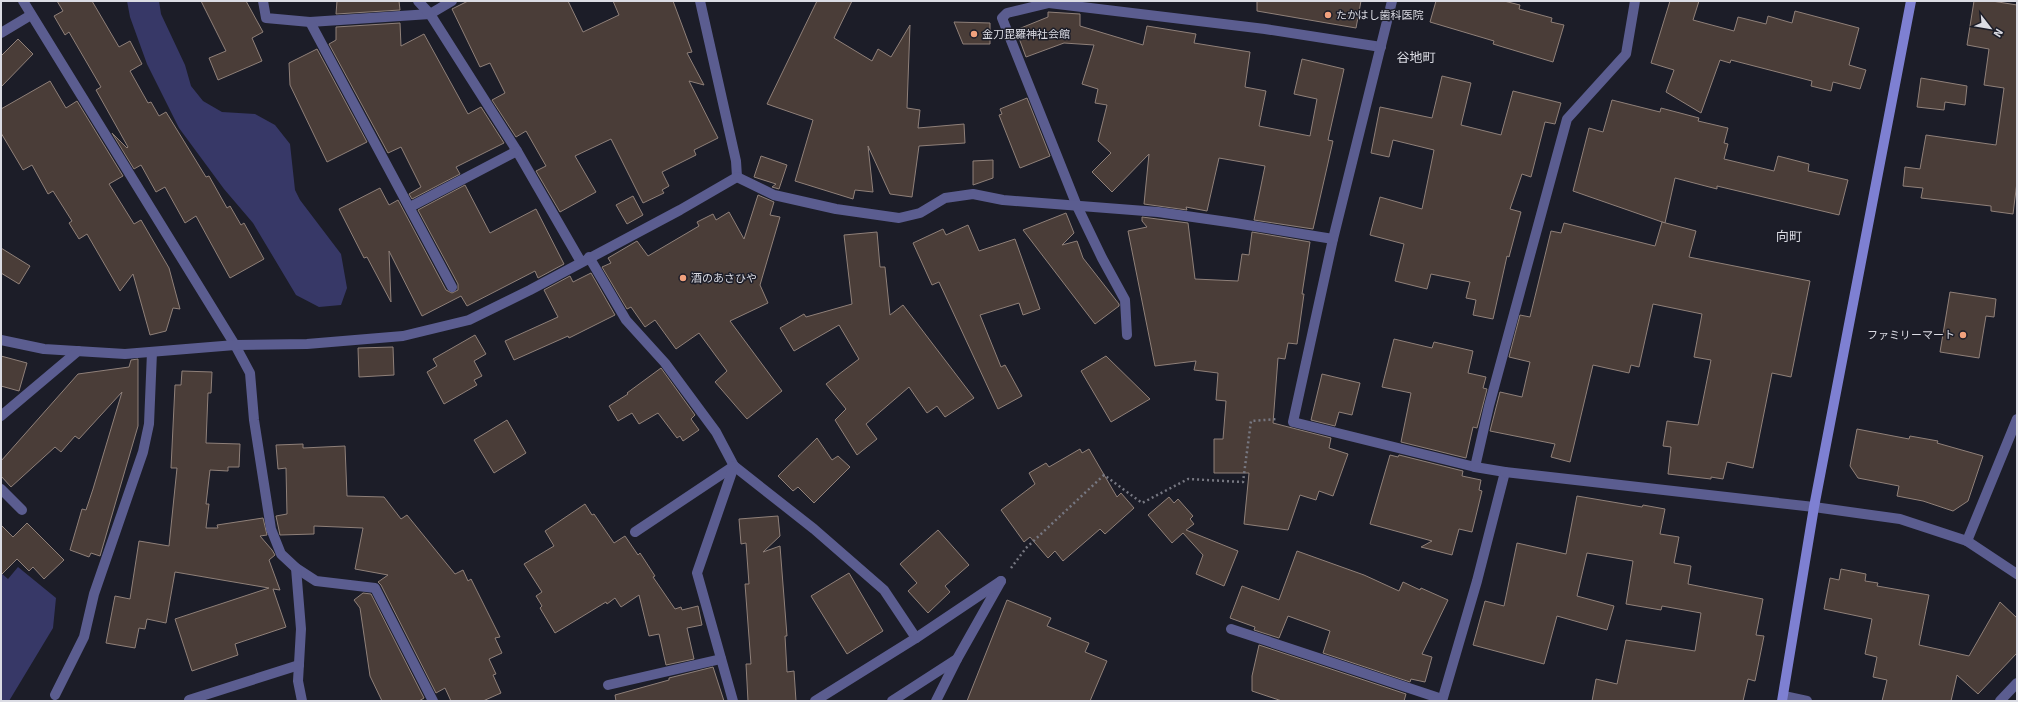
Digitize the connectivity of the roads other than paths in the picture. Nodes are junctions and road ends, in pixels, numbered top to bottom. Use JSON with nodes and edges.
{"nodes":[{"id":1,"x":23,"y":1,"type":"edge"},
{"id":2,"x":263,"y":1,"type":"edge"},
{"id":3,"x":418,"y":1,"type":"edge"},
{"id":4,"x":452,"y":1,"type":"edge"},
{"id":5,"x":700,"y":1,"type":"edge"},
{"id":6,"x":1392,"y":1,"type":"edge"},
{"id":7,"x":1635,"y":1,"type":"edge"},
{"id":8,"x":1911,"y":1,"type":"edge"},
{"id":9,"x":1048,"y":2,"type":"edge"},
{"id":10,"x":1116,"y":6,"type":"edge"},
{"id":11,"x":430,"y":14,"type":"junction"},
{"id":12,"x":31,"y":15,"type":"junction"},
{"id":13,"x":310,"y":22,"type":"junction"},
{"id":14,"x":1,"y":33,"type":"edge"},
{"id":15,"x":1381,"y":47,"type":"junction"},
{"id":16,"x":517,"y":151,"type":"junction"},
{"id":17,"x":737,"y":177,"type":"junction"},
{"id":18,"x":1077,"y":206,"type":"junction"},
{"id":19,"x":410,"y":207,"type":"junction"},
{"id":20,"x":1333,"y":239,"type":"junction"},
{"id":21,"x":585,"y":260,"type":"junction"},
{"id":22,"x":452,"y":287,"type":"dead end"},
{"id":23,"x":1127,"y":336,"type":"dead end"},
{"id":24,"x":1,"y":340,"type":"edge"},
{"id":25,"x":234,"y":345,"type":"junction"},
{"id":26,"x":78,"y":351,"type":"junction"},
{"id":27,"x":152,"y":352,"type":"junction"},
{"id":28,"x":1,"y":416,"type":"edge"},
{"id":29,"x":2017,"y":419,"type":"edge"},
{"id":30,"x":734,"y":466,"type":"junction"},
{"id":31,"x":1475,"y":467,"type":"junction"},
{"id":32,"x":1505,"y":472,"type":"junction"},
{"id":33,"x":1,"y":489,"type":"edge"},
{"id":34,"x":1814,"y":507,"type":"junction"},
{"id":35,"x":22,"y":510,"type":"dead end"},
{"id":36,"x":635,"y":532,"type":"dead end"},
{"id":37,"x":1967,"y":541,"type":"junction"},
{"id":38,"x":296,"y":568,"type":"junction"},
{"id":39,"x":2017,"y":574,"type":"edge"},
{"id":40,"x":1231,"y":629,"type":"dead end"},
{"id":41,"x":916,"y":638,"type":"junction"},
{"id":42,"x":721,"y":659,"type":"junction"},
{"id":43,"x":957,"y":659,"type":"junction"},
{"id":44,"x":299,"y":665,"type":"junction"},
{"id":45,"x":2017,"y":683,"type":"edge"},
{"id":46,"x":608,"y":685,"type":"dead end"},
{"id":47,"x":55,"y":695,"type":"dead end"},
{"id":48,"x":1783,"y":699,"type":"edge"},
{"id":49,"x":190,"y":700,"type":"dead end"},
{"id":50,"x":1442,"y":700,"type":"edge"},
{"id":51,"x":302,"y":701,"type":"edge"},
{"id":52,"x":433,"y":701,"type":"edge"},
{"id":53,"x":733,"y":701,"type":"edge"},
{"id":54,"x":815,"y":701,"type":"edge"},
{"id":55,"x":893,"y":701,"type":"edge"},
{"id":56,"x":936,"y":701,"type":"edge"},
{"id":57,"x":1807,"y":701,"type":"edge"},
{"id":58,"x":2000,"y":701,"type":"edge"}],
"edges":[{"from":1,"to":12,"type":"street"},
{"from":2,"to":13,"type":"street"},
{"from":3,"to":11,"type":"street"},
{"from":4,"to":11,"type":"street"},
{"from":5,"to":17,"type":"street"},
{"from":6,"to":15,"type":"street"},
{"from":7,"to":31,"type":"street"},
{"from":8,"to":34,"type":"street"},
{"from":9,"to":10,"type":"street"},
{"from":9,"to":18,"type":"street"},
{"from":10,"to":15,"type":"street"},
{"from":11,"to":13,"type":"street"},
{"from":11,"to":16,"type":"street"},
{"from":12,"to":14,"type":"street"},
{"from":12,"to":25,"type":"street"},
{"from":13,"to":19,"type":"street"},
{"from":15,"to":20,"type":"street"},
{"from":16,"to":19,"type":"street"},
{"from":16,"to":21,"type":"street"},
{"from":17,"to":18,"type":"street"},
{"from":17,"to":21,"type":"street"},
{"from":18,"to":20,"type":"street"},
{"from":18,"to":23,"type":"street"},
{"from":19,"to":22,"type":"street"},
{"from":20,"to":31,"type":"street"},
{"from":21,"to":25,"type":"street"},
{"from":21,"to":30,"type":"street"},
{"from":24,"to":26,"type":"street"},
{"from":25,"to":27,"type":"street"},
{"from":25,"to":38,"type":"street"},
{"from":26,"to":27,"type":"street"},
{"from":26,"to":28,"type":"street"},
{"from":27,"to":47,"type":"street"},
{"from":29,"to":37,"type":"street"},
{"from":30,"to":36,"type":"street"},
{"from":30,"to":41,"type":"street"},
{"from":30,"to":42,"type":"street"},
{"from":31,"to":32,"type":"street"},
{"from":32,"to":34,"type":"street"},
{"from":32,"to":50,"type":"street"},
{"from":33,"to":35,"type":"street"},
{"from":34,"to":37,"type":"street"},
{"from":34,"to":48,"type":"street"},
{"from":37,"to":39,"type":"street"},
{"from":38,"to":44,"type":"street"},
{"from":38,"to":52,"type":"street"},
{"from":40,"to":50,"type":"street"},
{"from":41,"to":43,"type":"street"},
{"from":41,"to":54,"type":"street"},
{"from":42,"to":46,"type":"street"},
{"from":42,"to":53,"type":"street"},
{"from":43,"to":55,"type":"street"},
{"from":43,"to":56,"type":"street"},
{"from":44,"to":49,"type":"street"},
{"from":44,"to":51,"type":"street"},
{"from":45,"to":58,"type":"street"},
{"from":48,"to":57,"type":"street"}]}
